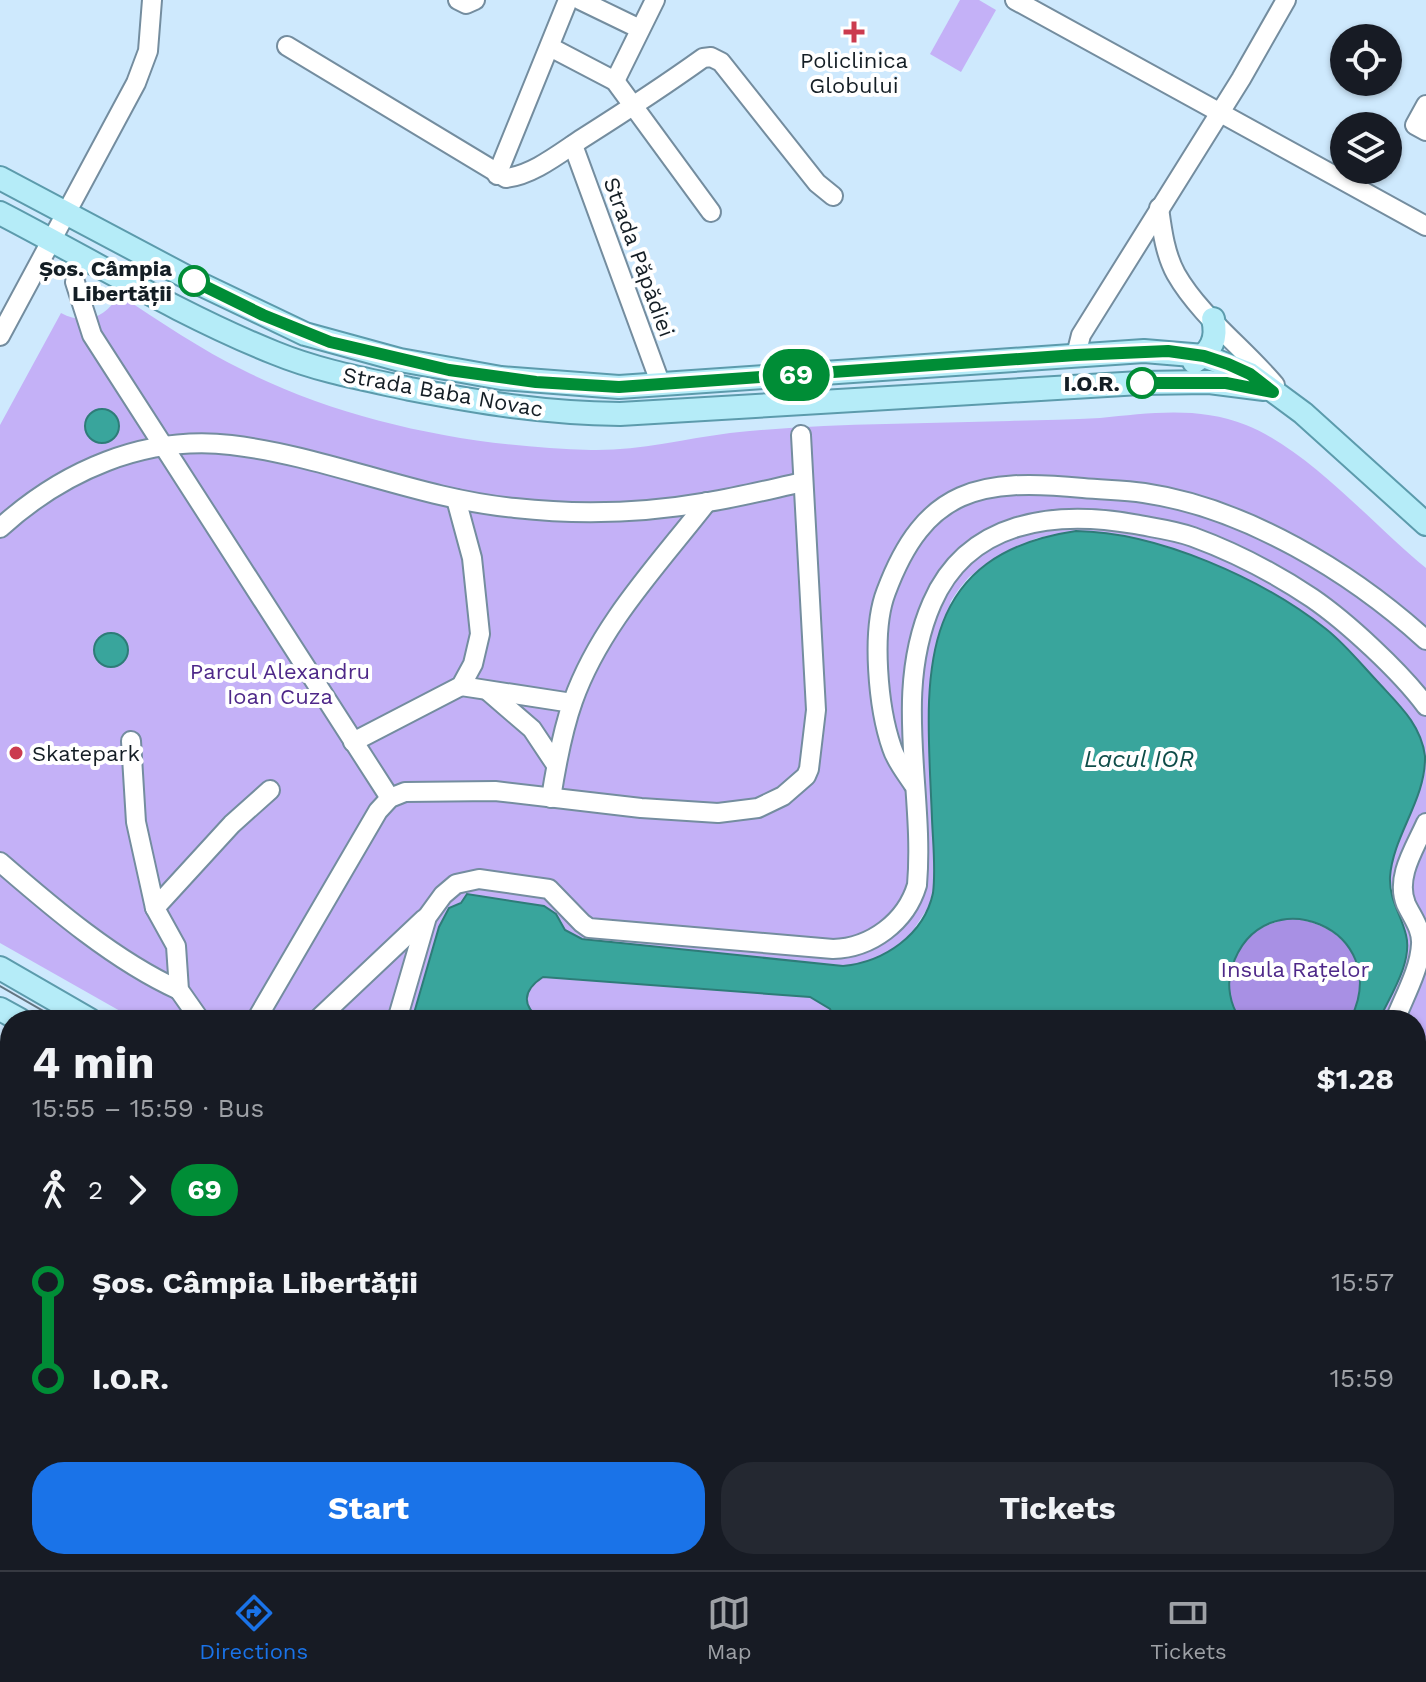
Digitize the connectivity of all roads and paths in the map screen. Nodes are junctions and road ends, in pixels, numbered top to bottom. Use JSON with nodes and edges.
{"nodes":[{"id":1,"x":152,"y":0,"type":"edge"},
{"id":2,"x":458,"y":0,"type":"edge"},
{"id":3,"x":475,"y":0,"type":"edge"},
{"id":4,"x":568,"y":0,"type":"edge"},
{"id":5,"x":580,"y":0,"type":"edge"},
{"id":6,"x":655,"y":0,"type":"edge"},
{"id":7,"x":1015,"y":0,"type":"edge"},
{"id":8,"x":1286,"y":0,"type":"edge"},
{"id":9,"x":640,"y":29,"type":"junction"},
{"id":10,"x":287,"y":46,"type":"dead end"},
{"id":11,"x":550,"y":47,"type":"junction"},
{"id":12,"x":615,"y":81,"type":"junction"},
{"id":13,"x":1426,"y":105,"type":"edge"},
{"id":14,"x":633,"y":107,"type":"junction"},
{"id":15,"x":1219,"y":114,"type":"junction"},
{"id":16,"x":1421,"y":128,"type":"edge"},
{"id":17,"x":573,"y":145,"type":"junction"},
{"id":18,"x":497,"y":175,"type":"junction"},
{"id":19,"x":0,"y":178,"type":"edge"},
{"id":20,"x":833,"y":196,"type":"dead end"},
{"id":21,"x":1159,"y":208,"type":"junction"},
{"id":22,"x":711,"y":212,"type":"dead end"},
{"id":23,"x":0,"y":213,"type":"edge"},
{"id":24,"x":66,"y":214,"type":"junction"},
{"id":25,"x":1426,"y":226,"type":"edge"},
{"id":26,"x":52,"y":241,"type":"junction"},
{"id":27,"x":75,"y":282,"type":"dead end"},
{"id":28,"x":1213,"y":319,"type":"junction"},
{"id":29,"x":0,"y":336,"type":"edge"},
{"id":30,"x":1076,"y":355,"type":"junction"},
{"id":31,"x":1204,"y":356,"type":"junction"},
{"id":32,"x":1120,"y":384,"type":"junction"},
{"id":33,"x":661,"y":385,"type":"junction"},
{"id":34,"x":1281,"y":396,"type":"junction"},
{"id":35,"x":801,"y":435,"type":"dead end"},
{"id":36,"x":163,"y":445,"type":"junction"},
{"id":37,"x":803,"y":482,"type":"junction"},
{"id":38,"x":456,"y":499,"type":"junction"},
{"id":39,"x":707,"y":502,"type":"junction"},
{"id":40,"x":1426,"y":524,"type":"edge"},
{"id":41,"x":0,"y":528,"type":"edge"},
{"id":42,"x":1426,"y":640,"type":"edge"},
{"id":43,"x":461,"y":686,"type":"junction"},
{"id":44,"x":489,"y":692,"type":"junction"},
{"id":45,"x":572,"y":703,"type":"junction"},
{"id":46,"x":1426,"y":706,"type":"edge"},
{"id":47,"x":131,"y":741,"type":"dead end"},
{"id":48,"x":353,"y":742,"type":"junction"},
{"id":49,"x":556,"y":765,"type":"junction"},
{"id":50,"x":915,"y":787,"type":"junction"},
{"id":51,"x":270,"y":790,"type":"dead end"},
{"id":52,"x":390,"y":798,"type":"junction"},
{"id":53,"x":551,"y":798,"type":"junction"},
{"id":54,"x":1426,"y":823,"type":"edge"},
{"id":55,"x":0,"y":862,"type":"edge"},
{"id":56,"x":155,"y":908,"type":"junction"},
{"id":57,"x":427,"y":917,"type":"junction"},
{"id":58,"x":0,"y":968,"type":"edge"},
{"id":59,"x":1426,"y":981,"type":"edge"},
{"id":60,"x":179,"y":990,"type":"junction"},
{"id":61,"x":1403,"y":1000,"type":"junction"},
{"id":62,"x":73,"y":1010,"type":"edge"},
{"id":63,"x":193,"y":1010,"type":"edge"},
{"id":64,"x":262,"y":1010,"type":"edge"},
{"id":65,"x":328,"y":1010,"type":"edge"},
{"id":66,"x":400,"y":1010,"type":"edge"},
{"id":67,"x":1399,"y":1010,"type":"edge"}],
"edges":[{"from":1,"to":24,"type":"street"},
{"from":2,"to":3,"type":"street"},
{"from":4,"to":11,"type":"street"},
{"from":5,"to":9,"type":"street"},
{"from":6,"to":9,"type":"street"},
{"from":7,"to":15,"type":"street"},
{"from":8,"to":15,"type":"street"},
{"from":9,"to":12,"type":"street"},
{"from":10,"to":18,"type":"street"},
{"from":11,"to":12,"type":"street"},
{"from":11,"to":18,"type":"street"},
{"from":12,"to":14,"type":"street"},
{"from":13,"to":16,"type":"street"},
{"from":14,"to":17,"type":"street"},
{"from":14,"to":20,"type":"street"},
{"from":14,"to":22,"type":"street"},
{"from":15,"to":21,"type":"street"},
{"from":15,"to":25,"type":"street"},
{"from":17,"to":18,"type":"street"},
{"from":17,"to":33,"type":"street","name":"Strada Păpădiei"},
{"from":19,"to":24,"type":"main road","name":"Strada Baba Novac"},
{"from":21,"to":28,"type":"street"},
{"from":21,"to":30,"type":"street"},
{"from":23,"to":26,"type":"main road","name":"Strada Baba Novac"},
{"from":24,"to":26,"type":"street"},
{"from":24,"to":33,"type":"main road","name":"Strada Baba Novac"},
{"from":26,"to":29,"type":"street"},
{"from":26,"to":32,"type":"main road","name":"Strada Baba Novac"},
{"from":27,"to":36,"type":"street"},
{"from":28,"to":31,"type":"main road"},
{"from":28,"to":34,"type":"street"},
{"from":30,"to":31,"type":"main road","name":"Strada Baba Novac"},
{"from":30,"to":33,"type":"main road","name":"Strada Baba Novac"},
{"from":31,"to":32,"type":"main road"},
{"from":31,"to":34,"type":"main road","name":"Strada Baba Novac"},
{"from":32,"to":34,"type":"main road","name":"Strada Baba Novac"},
{"from":34,"to":40,"type":"main road"},
{"from":35,"to":37,"type":"street"},
{"from":36,"to":38,"type":"street"},
{"from":36,"to":41,"type":"street"},
{"from":36,"to":48,"type":"street"},
{"from":37,"to":39,"type":"street"},
{"from":37,"to":53,"type":"street"},
{"from":38,"to":39,"type":"street"},
{"from":38,"to":43,"type":"street"},
{"from":39,"to":45,"type":"street"},
{"from":42,"to":50,"type":"street"},
{"from":43,"to":44,"type":"street"},
{"from":43,"to":48,"type":"street"},
{"from":44,"to":45,"type":"street"},
{"from":44,"to":49,"type":"street"},
{"from":45,"to":49,"type":"street"},
{"from":46,"to":50,"type":"street"},
{"from":47,"to":56,"type":"street"},
{"from":48,"to":52,"type":"street"},
{"from":49,"to":53,"type":"street"},
{"from":50,"to":57,"type":"street"},
{"from":51,"to":56,"type":"street"},
{"from":52,"to":53,"type":"street"},
{"from":52,"to":64,"type":"street"},
{"from":54,"to":61,"type":"street"},
{"from":55,"to":60,"type":"street"},
{"from":56,"to":60,"type":"street"},
{"from":57,"to":65,"type":"street"},
{"from":57,"to":66,"type":"street"},
{"from":58,"to":62,"type":"main road"},
{"from":59,"to":61,"type":"street"},
{"from":60,"to":63,"type":"street"},
{"from":61,"to":67,"type":"street"}]}
